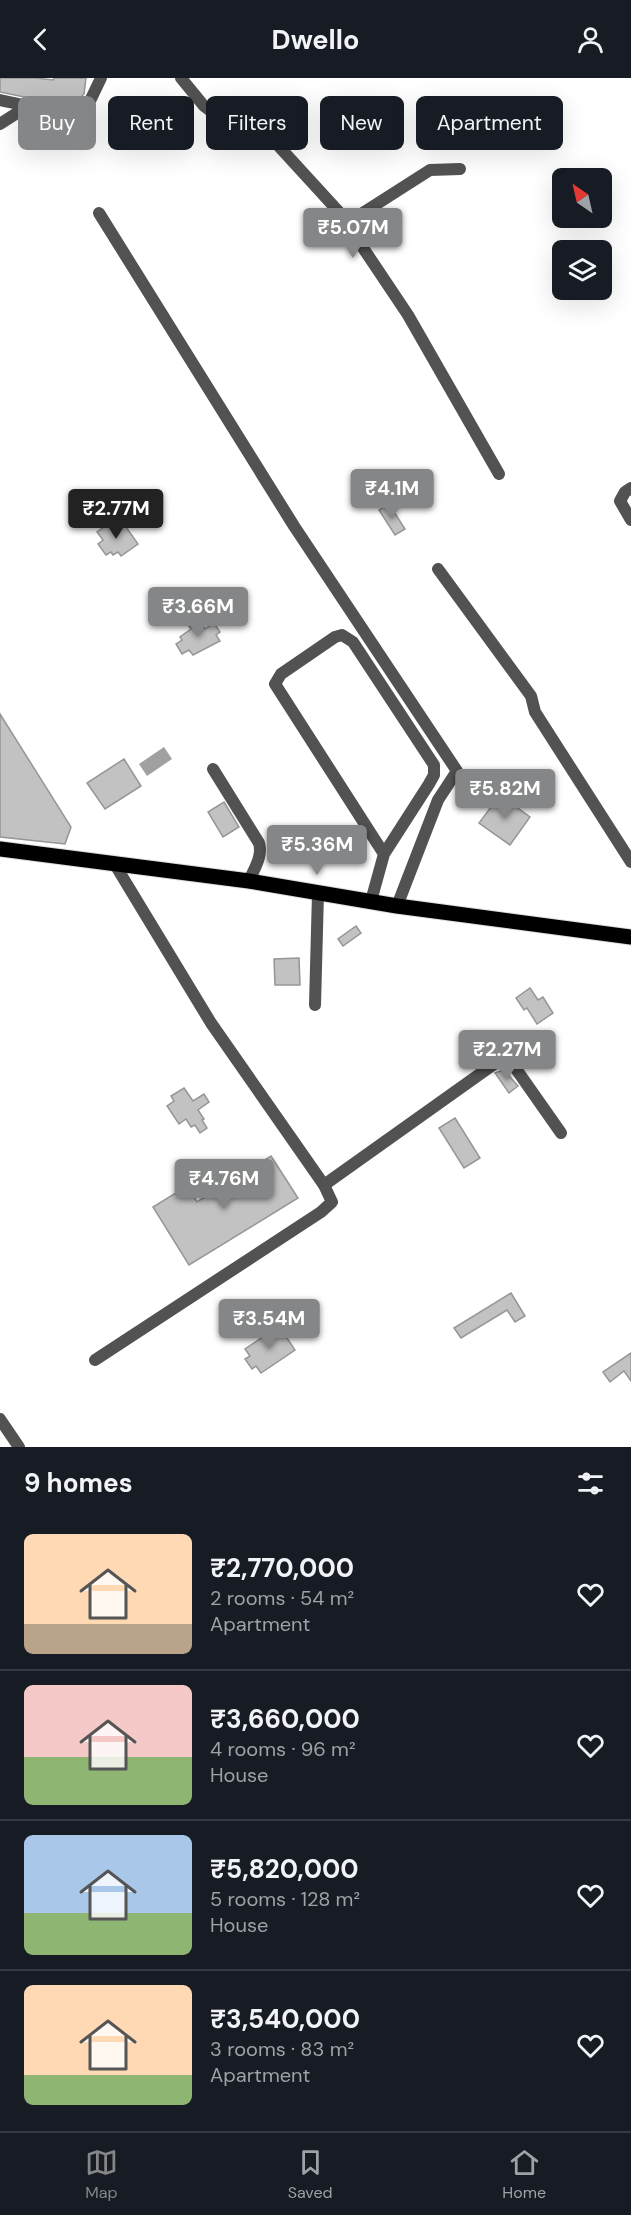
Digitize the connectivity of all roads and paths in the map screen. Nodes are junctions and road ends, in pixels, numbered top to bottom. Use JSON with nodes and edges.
{"nodes":[{"id":1,"x":101,"y":78,"type":"edge"},
{"id":2,"x":181,"y":78,"type":"edge"},
{"id":3,"x":92,"y":96,"type":"edge"},
{"id":4,"x":0,"y":100,"type":"edge"},
{"id":5,"x":18,"y":104,"type":"edge"},
{"id":6,"x":18,"y":112,"type":"edge"},
{"id":7,"x":0,"y":124,"type":"edge"},
{"id":8,"x":460,"y":169,"type":"dead end"},
{"id":9,"x":99,"y":213,"type":"dead end"},
{"id":10,"x":347,"y":223,"type":"junction"},
{"id":11,"x":499,"y":474,"type":"dead end"},
{"id":12,"x":631,"y":488,"type":"edge"},
{"id":13,"x":630,"y":516,"type":"edge"},
{"id":14,"x":438,"y":569,"type":"dead end"},
{"id":15,"x":213,"y":769,"type":"dead end"},
{"id":16,"x":0,"y":849,"type":"edge"},
{"id":17,"x":384,"y":854,"type":"junction"},
{"id":18,"x":631,"y":862,"type":"edge"},
{"id":19,"x":114,"y":863,"type":"junction"},
{"id":20,"x":249,"y":881,"type":"junction"},
{"id":21,"x":318,"y":893,"type":"junction"},
{"id":22,"x":371,"y":901,"type":"junction"},
{"id":23,"x":397,"y":906,"type":"junction"},
{"id":24,"x":631,"y":937,"type":"edge"},
{"id":25,"x":315,"y":1005,"type":"dead end"},
{"id":26,"x":561,"y":1133,"type":"dead end"},
{"id":27,"x":324,"y":1185,"type":"junction"},
{"id":28,"x":95,"y":1360,"type":"dead end"},
{"id":29,"x":0,"y":1419,"type":"edge"},
{"id":30,"x":19,"y":1447,"type":"edge"}],
"edges":[{"from":1,"to":3,"type":"street"},
{"from":2,"to":10,"type":"street"},
{"from":4,"to":5,"type":"street"},
{"from":6,"to":7,"type":"street"},
{"from":8,"to":10,"type":"street"},
{"from":9,"to":23,"type":"street"},
{"from":10,"to":11,"type":"street"},
{"from":12,"to":13,"type":"street"},
{"from":14,"to":18,"type":"street"},
{"from":15,"to":20,"type":"street"},
{"from":16,"to":19,"type":"main road"},
{"from":17,"to":17,"type":"street"},
{"from":17,"to":22,"type":"street"},
{"from":19,"to":20,"type":"main road"},
{"from":19,"to":27,"type":"street"},
{"from":20,"to":21,"type":"main road"},
{"from":21,"to":22,"type":"main road"},
{"from":21,"to":25,"type":"street"},
{"from":22,"to":23,"type":"main road"},
{"from":23,"to":24,"type":"main road"},
{"from":26,"to":27,"type":"street"},
{"from":27,"to":28,"type":"street"},
{"from":29,"to":30,"type":"street"}]}
